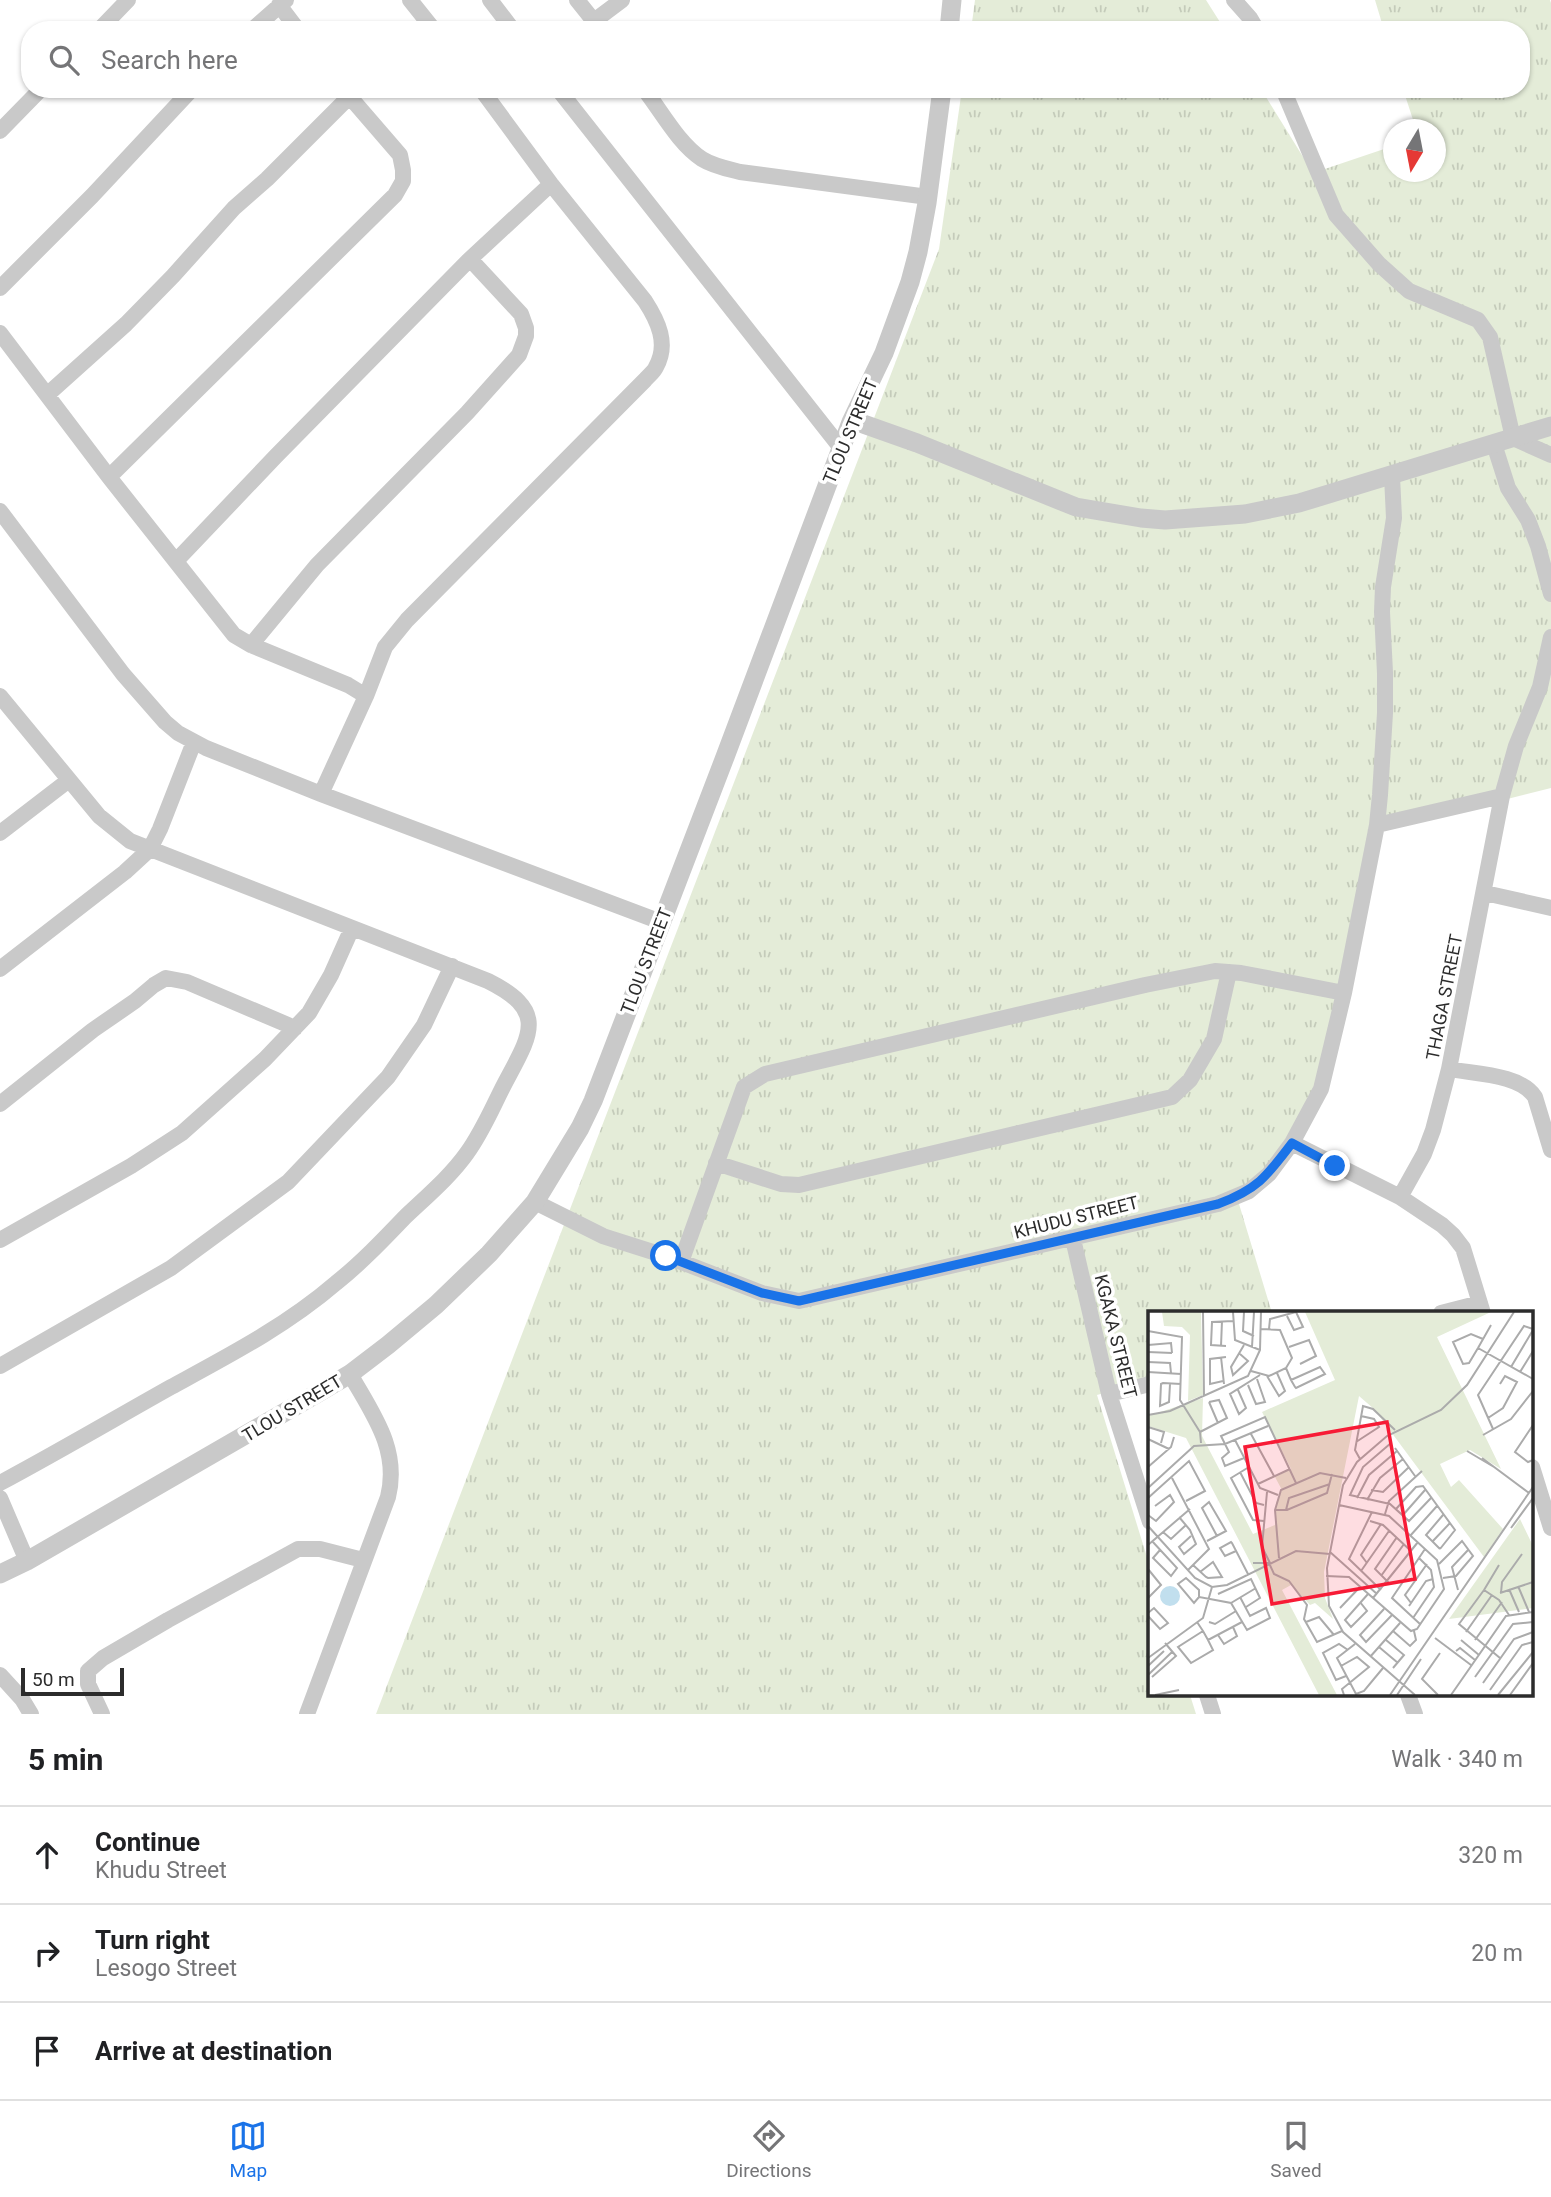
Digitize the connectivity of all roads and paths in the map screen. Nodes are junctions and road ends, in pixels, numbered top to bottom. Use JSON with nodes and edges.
{"nodes":[{"id":1,"x":128,"y":0,"type":"edge"},
{"id":2,"x":410,"y":0,"type":"edge"},
{"id":3,"x":490,"y":0,"type":"edge"},
{"id":4,"x":577,"y":0,"type":"edge"},
{"id":5,"x":622,"y":0,"type":"edge"},
{"id":6,"x":953,"y":0,"type":"edge"},
{"id":7,"x":1234,"y":0,"type":"edge"},
{"id":8,"x":282,"y":3,"type":"edge"},
{"id":9,"x":108,"y":21,"type":"edge"},
{"id":10,"x":262,"y":21,"type":"edge"},
{"id":11,"x":293,"y":21,"type":"edge"},
{"id":12,"x":427,"y":21,"type":"edge"},
{"id":13,"x":506,"y":21,"type":"edge"},
{"id":14,"x":594,"y":21,"type":"edge"},
{"id":15,"x":601,"y":21,"type":"edge"},
{"id":16,"x":951,"y":21,"type":"edge"},
{"id":17,"x":1252,"y":21,"type":"edge"},
{"id":18,"x":32,"y":98,"type":"edge"},
{"id":19,"x":184,"y":98,"type":"edge"},
{"id":20,"x":341,"y":98,"type":"edge"},
{"id":21,"x":350,"y":98,"type":"edge"},
{"id":22,"x":488,"y":98,"type":"edge"},
{"id":23,"x":565,"y":98,"type":"edge"},
{"id":24,"x":651,"y":98,"type":"edge"},
{"id":25,"x":941,"y":98,"type":"edge"},
{"id":26,"x":1287,"y":98,"type":"edge"},
{"id":27,"x":0,"y":131,"type":"edge"},
{"id":28,"x":551,"y":184,"type":"junction"},
{"id":29,"x":928,"y":197,"type":"junction"},
{"id":30,"x":470,"y":259,"type":"junction"},
{"id":31,"x":0,"y":288,"type":"edge"},
{"id":32,"x":0,"y":332,"type":"edge"},
{"id":33,"x":48,"y":394,"type":"junction"},
{"id":34,"x":852,"y":420,"type":"junction"},
{"id":35,"x":1551,"y":426,"type":"edge"},
{"id":36,"x":1513,"y":438,"type":"junction"},
{"id":37,"x":1494,"y":444,"type":"junction"},
{"id":38,"x":841,"y":448,"type":"junction"},
{"id":39,"x":1551,"y":455,"type":"edge"},
{"id":40,"x":1392,"y":476,"type":"junction"},
{"id":41,"x":109,"y":477,"type":"junction"},
{"id":42,"x":0,"y":511,"type":"edge"},
{"id":43,"x":177,"y":560,"type":"junction"},
{"id":44,"x":1551,"y":594,"type":"edge"},
{"id":45,"x":1551,"y":637,"type":"edge"},
{"id":46,"x":251,"y":645,"type":"junction"},
{"id":47,"x":366,"y":696,"type":"junction"},
{"id":48,"x":1,"y":700,"type":"edge"},
{"id":49,"x":194,"y":742,"type":"junction"},
{"id":50,"x":69,"y":780,"type":"junction"},
{"id":51,"x":321,"y":794,"type":"junction"},
{"id":52,"x":1502,"y":796,"type":"junction"},
{"id":53,"x":1377,"y":825,"type":"junction"},
{"id":54,"x":0,"y":833,"type":"edge"},
{"id":55,"x":149,"y":849,"type":"junction"},
{"id":56,"x":1485,"y":893,"type":"junction"},
{"id":57,"x":1551,"y":908,"type":"edge"},
{"id":58,"x":661,"y":922,"type":"junction"},
{"id":59,"x":352,"y":928,"type":"junction"},
{"id":60,"x":452,"y":966,"type":"junction"},
{"id":61,"x":0,"y":968,"type":"edge"},
{"id":62,"x":1229,"y":972,"type":"junction"},
{"id":63,"x":1344,"y":993,"type":"junction"},
{"id":64,"x":295,"y":1027,"type":"junction"},
{"id":65,"x":1449,"y":1069,"type":"junction"},
{"id":66,"x":0,"y":1104,"type":"edge"},
{"id":67,"x":1292,"y":1143,"type":"junction"},
{"id":68,"x":1551,"y":1150,"type":"edge"},
{"id":69,"x":716,"y":1163,"type":"junction"},
{"id":70,"x":1401,"y":1197,"type":"junction"},
{"id":71,"x":535,"y":1202,"type":"junction"},
{"id":72,"x":1073,"y":1239,"type":"junction"},
{"id":73,"x":0,"y":1240,"type":"edge"},
{"id":74,"x":681,"y":1262,"type":"junction"},
{"id":75,"x":1482,"y":1308,"type":"edge"},
{"id":76,"x":1457,"y":1311,"type":"edge"},
{"id":77,"x":0,"y":1366,"type":"edge"},
{"id":78,"x":350,"y":1374,"type":"junction"},
{"id":79,"x":1148,"y":1384,"type":"edge"},
{"id":80,"x":1109,"y":1394,"type":"junction"},
{"id":81,"x":1534,"y":1471,"type":"edge"},
{"id":82,"x":0,"y":1483,"type":"edge"},
{"id":83,"x":1546,"y":1492,"type":"edge"},
{"id":84,"x":0,"y":1498,"type":"edge"},
{"id":85,"x":1148,"y":1516,"type":"edge"},
{"id":86,"x":1551,"y":1528,"type":"edge"},
{"id":87,"x":363,"y":1560,"type":"junction"},
{"id":88,"x":27,"y":1561,"type":"junction"},
{"id":89,"x":0,"y":1574,"type":"edge"},
{"id":90,"x":0,"y":1675,"type":"edge"},
{"id":91,"x":1207,"y":1696,"type":"edge"},
{"id":92,"x":1408,"y":1696,"type":"edge"},
{"id":93,"x":31,"y":1714,"type":"edge"},
{"id":94,"x":102,"y":1714,"type":"edge"},
{"id":95,"x":307,"y":1714,"type":"edge"},
{"id":96,"x":1213,"y":1714,"type":"edge"},
{"id":97,"x":1415,"y":1714,"type":"edge"}],
"edges":[{"from":1,"to":9,"type":"street"},
{"from":2,"to":12,"type":"street"},
{"from":3,"to":13,"type":"street"},
{"from":4,"to":14,"type":"street"},
{"from":5,"to":15,"type":"street"},
{"from":6,"to":16,"type":"street"},
{"from":7,"to":17,"type":"street"},
{"from":8,"to":10,"type":"street"},
{"from":8,"to":11,"type":"street"},
{"from":18,"to":27,"type":"street"},
{"from":19,"to":31,"type":"street"},
{"from":20,"to":33,"type":"street"},
{"from":21,"to":41,"type":"street"},
{"from":22,"to":28,"type":"street"},
{"from":23,"to":38,"type":"street"},
{"from":24,"to":29,"type":"street"},
{"from":25,"to":29,"type":"street","name":"TLOU STREET"},
{"from":26,"to":36,"type":"street"},
{"from":28,"to":30,"type":"street"},
{"from":28,"to":47,"type":"street"},
{"from":29,"to":34,"type":"street","name":"TLOU STREET"},
{"from":30,"to":43,"type":"street"},
{"from":30,"to":46,"type":"street"},
{"from":32,"to":33,"type":"street"},
{"from":33,"to":41,"type":"street"},
{"from":34,"to":38,"type":"street","name":"TLOU STREET"},
{"from":34,"to":40,"type":"street"},
{"from":35,"to":36,"type":"street"},
{"from":36,"to":37,"type":"street"},
{"from":36,"to":39,"type":"street"},
{"from":37,"to":40,"type":"street"},
{"from":37,"to":44,"type":"street"},
{"from":38,"to":58,"type":"street","name":"TLOU STREET"},
{"from":40,"to":53,"type":"street","name":"KHUDU STREET"},
{"from":41,"to":43,"type":"street"},
{"from":42,"to":49,"type":"street"},
{"from":43,"to":46,"type":"street"},
{"from":45,"to":52,"type":"street","name":"THAGA STREET"},
{"from":46,"to":47,"type":"street"},
{"from":47,"to":51,"type":"street"},
{"from":48,"to":50,"type":"street"},
{"from":49,"to":51,"type":"street"},
{"from":49,"to":55,"type":"street"},
{"from":50,"to":54,"type":"street"},
{"from":50,"to":55,"type":"street"},
{"from":51,"to":58,"type":"street"},
{"from":52,"to":53,"type":"street"},
{"from":52,"to":56,"type":"street","name":"THAGA STREET"},
{"from":53,"to":63,"type":"street","name":"KHUDU STREET"},
{"from":55,"to":59,"type":"street"},
{"from":55,"to":61,"type":"street"},
{"from":56,"to":57,"type":"street"},
{"from":56,"to":65,"type":"street","name":"THAGA STREET"},
{"from":58,"to":71,"type":"street","name":"TLOU STREET"},
{"from":59,"to":60,"type":"street"},
{"from":59,"to":64,"type":"street"},
{"from":60,"to":77,"type":"street"},
{"from":60,"to":82,"type":"street"},
{"from":62,"to":63,"type":"street"},
{"from":62,"to":69,"type":"street"},
{"from":62,"to":69,"type":"street"},
{"from":63,"to":67,"type":"street","name":"KHUDU STREET"},
{"from":64,"to":66,"type":"street"},
{"from":64,"to":73,"type":"street"},
{"from":65,"to":68,"type":"street"},
{"from":65,"to":70,"type":"street","name":"THAGA STREET"},
{"from":67,"to":70,"type":"street"},
{"from":67,"to":72,"type":"street","name":"KHUDU STREET"},
{"from":69,"to":74,"type":"street"},
{"from":70,"to":75,"type":"street"},
{"from":71,"to":74,"type":"street","name":"KHUDU STREET"},
{"from":71,"to":78,"type":"street","name":"TLOU STREET"},
{"from":72,"to":74,"type":"street","name":"KHUDU STREET"},
{"from":72,"to":80,"type":"street","name":"KGAKA STREET"},
{"from":75,"to":76,"type":"street"},
{"from":78,"to":87,"type":"street"},
{"from":78,"to":88,"type":"street","name":"TLOU STREET"},
{"from":79,"to":80,"type":"street"},
{"from":80,"to":85,"type":"street","name":"KGAKA STREET"},
{"from":81,"to":83,"type":"street"},
{"from":83,"to":86,"type":"street"},
{"from":84,"to":88,"type":"street"},
{"from":87,"to":94,"type":"street"},
{"from":87,"to":95,"type":"street"},
{"from":88,"to":89,"type":"street","name":"TLOU STREET"},
{"from":90,"to":93,"type":"street"},
{"from":91,"to":96,"type":"street"},
{"from":92,"to":97,"type":"street"}]}
